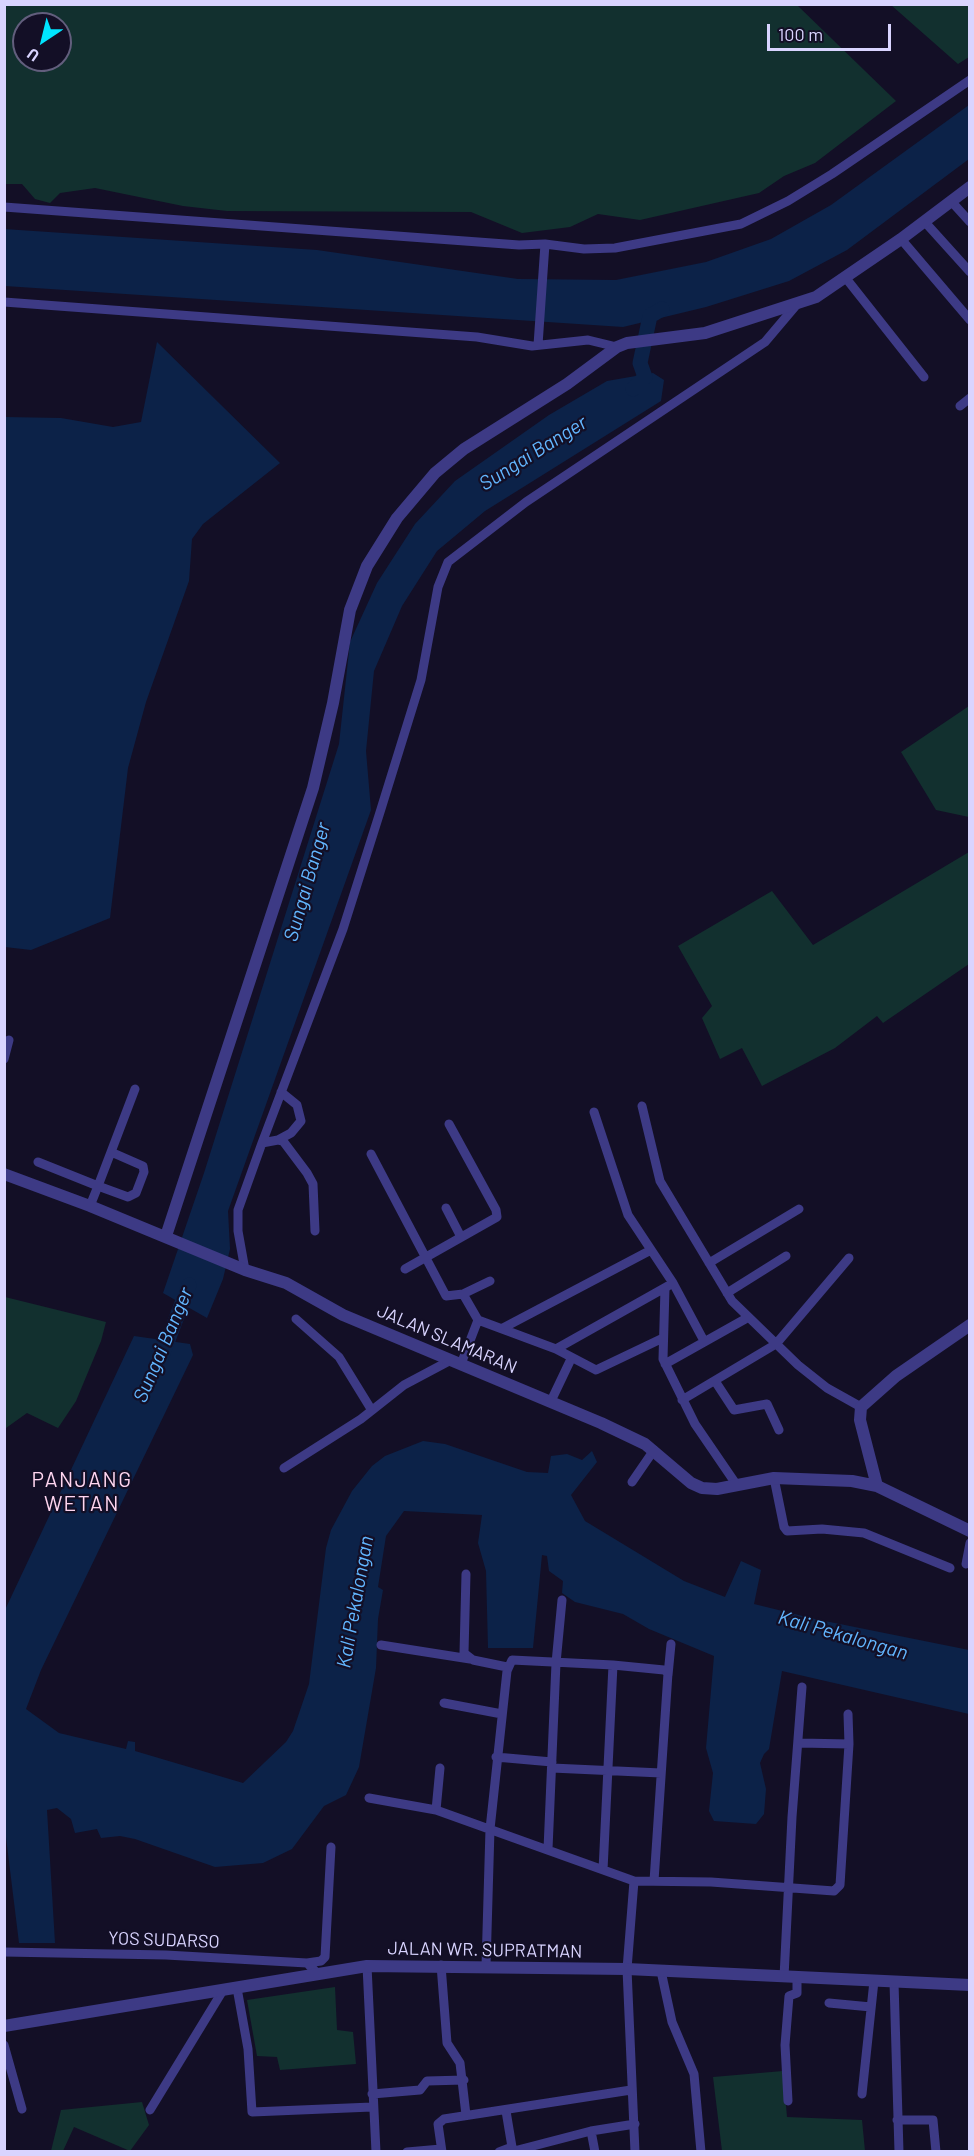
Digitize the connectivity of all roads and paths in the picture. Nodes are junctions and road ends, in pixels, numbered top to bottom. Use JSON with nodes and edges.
{"nodes":[{"id":1,"x":969,"y":80,"type":"edge"},
{"id":2,"x":969,"y":187,"type":"edge"},
{"id":3,"x":951,"y":201,"type":"junction"},
{"id":4,"x":4,"y":207,"type":"edge"},
{"id":5,"x":924,"y":220,"type":"junction"},
{"id":6,"x":969,"y":222,"type":"edge"},
{"id":7,"x":901,"y":239,"type":"junction"},
{"id":8,"x":545,"y":245,"type":"junction"},
{"id":9,"x":969,"y":272,"type":"edge"},
{"id":10,"x":845,"y":277,"type":"junction"},
{"id":11,"x":4,"y":302,"type":"edge"},
{"id":12,"x":798,"y":303,"type":"junction"},
{"id":13,"x":969,"y":320,"type":"edge"},
{"id":14,"x":538,"y":344,"type":"junction"},
{"id":15,"x":622,"y":345,"type":"junction"},
{"id":16,"x":924,"y":376,"type":"dead end"},
{"id":17,"x":969,"y":398,"type":"edge"},
{"id":18,"x":960,"y":406,"type":"dead end"},
{"id":19,"x":9,"y":1040,"type":"dead end"},
{"id":20,"x":4,"y":1059,"type":"edge"},
{"id":21,"x":135,"y":1089,"type":"dead end"},
{"id":22,"x":281,"y":1092,"type":"junction"},
{"id":23,"x":642,"y":1106,"type":"dead end"},
{"id":24,"x":594,"y":1112,"type":"dead end"},
{"id":25,"x":449,"y":1124,"type":"dead end"},
{"id":26,"x":278,"y":1140,"type":"junction"},
{"id":27,"x":262,"y":1143,"type":"junction"},
{"id":28,"x":111,"y":1152,"type":"junction"},
{"id":29,"x":371,"y":1154,"type":"dead end"},
{"id":30,"x":38,"y":1162,"type":"dead end"},
{"id":31,"x":4,"y":1174,"type":"edge"},
{"id":32,"x":98,"y":1186,"type":"junction"},
{"id":33,"x":90,"y":1206,"type":"junction"},
{"id":34,"x":446,"y":1208,"type":"dead end"},
{"id":35,"x":800,"y":1209,"type":"dead end"},
{"id":36,"x":315,"y":1231,"type":"dead end"},
{"id":37,"x":460,"y":1237,"type":"junction"},
{"id":38,"x":171,"y":1239,"type":"junction"},
{"id":39,"x":651,"y":1250,"type":"junction"},
{"id":40,"x":786,"y":1256,"type":"dead end"},
{"id":41,"x":425,"y":1257,"type":"junction"},
{"id":42,"x":849,"y":1258,"type":"dead end"},
{"id":43,"x":709,"y":1263,"type":"junction"},
{"id":44,"x":240,"y":1268,"type":"junction"},
{"id":45,"x":405,"y":1269,"type":"dead end"},
{"id":46,"x":490,"y":1281,"type":"dead end"},
{"id":47,"x":669,"y":1286,"type":"junction"},
{"id":48,"x":727,"y":1293,"type":"junction"},
{"id":49,"x":464,"y":1294,"type":"junction"},
{"id":50,"x":747,"y":1318,"type":"junction"},
{"id":51,"x":296,"y":1319,"type":"dead end"},
{"id":52,"x":478,"y":1320,"type":"junction"},
{"id":53,"x":969,"y":1325,"type":"edge"},
{"id":54,"x":503,"y":1328,"type":"junction"},
{"id":55,"x":663,"y":1338,"type":"junction"},
{"id":56,"x":704,"y":1341,"type":"junction"},
{"id":57,"x":776,"y":1344,"type":"junction"},
{"id":58,"x":556,"y":1349,"type":"junction"},
{"id":59,"x":572,"y":1359,"type":"junction"},
{"id":60,"x":456,"y":1362,"type":"junction"},
{"id":61,"x":665,"y":1364,"type":"junction"},
{"id":62,"x":715,"y":1381,"type":"junction"},
{"id":63,"x":682,"y":1400,"type":"junction"},
{"id":64,"x":551,"y":1401,"type":"junction"},
{"id":65,"x":861,"y":1407,"type":"junction"},
{"id":66,"x":371,"y":1409,"type":"junction"},
{"id":67,"x":779,"y":1430,"type":"dead end"},
{"id":68,"x":654,"y":1450,"type":"junction"},
{"id":69,"x":284,"y":1468,"type":"dead end"},
{"id":70,"x":774,"y":1478,"type":"junction"},
{"id":71,"x":632,"y":1482,"type":"dead end"},
{"id":72,"x":736,"y":1484,"type":"junction"},
{"id":73,"x":877,"y":1486,"type":"junction"},
{"id":74,"x":969,"y":1531,"type":"edge"},
{"id":75,"x":969,"y":1543,"type":"edge"},
{"id":76,"x":966,"y":1564,"type":"dead end"},
{"id":77,"x":951,"y":1568,"type":"dead end"},
{"id":78,"x":466,"y":1574,"type":"dead end"},
{"id":79,"x":562,"y":1600,"type":"dead end"},
{"id":80,"x":671,"y":1644,"type":"dead end"},
{"id":81,"x":381,"y":1645,"type":"dead end"},
{"id":82,"x":470,"y":1659,"type":"junction"},
{"id":83,"x":556,"y":1663,"type":"junction"},
{"id":84,"x":613,"y":1665,"type":"junction"},
{"id":85,"x":507,"y":1667,"type":"junction"},
{"id":86,"x":668,"y":1675,"type":"junction"},
{"id":87,"x":802,"y":1687,"type":"dead end"},
{"id":88,"x":444,"y":1703,"type":"dead end"},
{"id":89,"x":502,"y":1714,"type":"junction"},
{"id":90,"x":848,"y":1714,"type":"dead end"},
{"id":91,"x":800,"y":1743,"type":"junction"},
{"id":92,"x":849,"y":1744,"type":"junction"},
{"id":93,"x":496,"y":1757,"type":"junction"},
{"id":94,"x":552,"y":1765,"type":"junction"},
{"id":95,"x":440,"y":1768,"type":"dead end"},
{"id":96,"x":607,"y":1770,"type":"junction"},
{"id":97,"x":662,"y":1773,"type":"junction"},
{"id":98,"x":369,"y":1798,"type":"dead end"},
{"id":99,"x":436,"y":1810,"type":"junction"},
{"id":100,"x":489,"y":1829,"type":"junction"},
{"id":101,"x":331,"y":1847,"type":"dead end"},
{"id":102,"x":548,"y":1849,"type":"junction"},
{"id":103,"x":603,"y":1870,"type":"junction"},
{"id":104,"x":634,"y":1881,"type":"junction"},
{"id":105,"x":654,"y":1881,"type":"junction"},
{"id":106,"x":789,"y":1888,"type":"junction"},
{"id":107,"x":4,"y":1952,"type":"edge"},
{"id":108,"x":307,"y":1963,"type":"junction"},
{"id":109,"x":441,"y":1965,"type":"junction"},
{"id":110,"x":367,"y":1966,"type":"junction"},
{"id":111,"x":486,"y":1966,"type":"junction"},
{"id":112,"x":661,"y":1971,"type":"junction"},
{"id":113,"x":628,"y":1973,"type":"junction"},
{"id":114,"x":318,"y":1974,"type":"junction"},
{"id":115,"x":794,"y":1984,"type":"junction"},
{"id":116,"x":969,"y":1985,"type":"edge"},
{"id":117,"x":237,"y":1988,"type":"junction"},
{"id":118,"x":894,"y":1989,"type":"junction"},
{"id":119,"x":222,"y":1992,"type":"junction"},
{"id":120,"x":874,"y":1993,"type":"junction"},
{"id":121,"x":830,"y":2003,"type":"dead end"},
{"id":122,"x":4,"y":2026,"type":"edge"},
{"id":123,"x":4,"y":2045,"type":"edge"},
{"id":124,"x":464,"y":2080,"type":"junction"},
{"id":125,"x":631,"y":2090,"type":"junction"},
{"id":126,"x":372,"y":2094,"type":"junction"},
{"id":127,"x":862,"y":2094,"type":"dead end"},
{"id":128,"x":788,"y":2101,"type":"dead end"},
{"id":129,"x":372,"y":2107,"type":"junction"},
{"id":130,"x":22,"y":2109,"type":"dead end"},
{"id":131,"x":150,"y":2110,"type":"dead end"},
{"id":132,"x":506,"y":2111,"type":"junction"},
{"id":133,"x":466,"y":2115,"type":"junction"},
{"id":134,"x":897,"y":2120,"type":"junction"},
{"id":135,"x":635,"y":2124,"type":"junction"},
{"id":136,"x":591,"y":2131,"type":"junction"},
{"id":137,"x":442,"y":2150,"type":"edge"},
{"id":138,"x":514,"y":2150,"type":"edge"},
{"id":139,"x":376,"y":2151,"type":"edge"},
{"id":140,"x":408,"y":2151,"type":"edge"},
{"id":141,"x":499,"y":2151,"type":"edge"},
{"id":142,"x":595,"y":2151,"type":"edge"},
{"id":143,"x":635,"y":2151,"type":"edge"},
{"id":144,"x":701,"y":2151,"type":"edge"},
{"id":145,"x":899,"y":2151,"type":"edge"},
{"id":146,"x":936,"y":2151,"type":"edge"}],
"edges":[{"from":1,"to":8,"type":"street"},
{"from":2,"to":3,"type":"street"},
{"from":3,"to":5,"type":"street"},
{"from":3,"to":6,"type":"street"},
{"from":4,"to":8,"type":"street"},
{"from":5,"to":7,"type":"street"},
{"from":5,"to":9,"type":"street"},
{"from":7,"to":10,"type":"street"},
{"from":7,"to":13,"type":"street"},
{"from":8,"to":14,"type":"street"},
{"from":10,"to":12,"type":"street"},
{"from":10,"to":16,"type":"street"},
{"from":11,"to":14,"type":"street"},
{"from":12,"to":15,"type":"street"},
{"from":12,"to":22,"type":"street"},
{"from":14,"to":15,"type":"street"},
{"from":15,"to":38,"type":"street"},
{"from":17,"to":18,"type":"street"},
{"from":19,"to":20,"type":"street"},
{"from":21,"to":28,"type":"street"},
{"from":22,"to":26,"type":"street"},
{"from":22,"to":27,"type":"street"},
{"from":23,"to":43,"type":"street"},
{"from":24,"to":39,"type":"street"},
{"from":25,"to":37,"type":"street"},
{"from":26,"to":27,"type":"street"},
{"from":26,"to":36,"type":"street"},
{"from":27,"to":44,"type":"street"},
{"from":28,"to":32,"type":"street"},
{"from":28,"to":32,"type":"street"},
{"from":29,"to":41,"type":"street"},
{"from":30,"to":32,"type":"street"},
{"from":31,"to":33,"type":"street","name":"JALAN SLAMARAN"},
{"from":32,"to":33,"type":"street"},
{"from":33,"to":38,"type":"street","name":"JALAN SLAMARAN"},
{"from":34,"to":37,"type":"street"},
{"from":35,"to":43,"type":"street"},
{"from":37,"to":41,"type":"street"},
{"from":38,"to":44,"type":"street","name":"JALAN SLAMARAN"},
{"from":39,"to":47,"type":"street"},
{"from":39,"to":54,"type":"street"},
{"from":40,"to":48,"type":"street"},
{"from":41,"to":45,"type":"street"},
{"from":41,"to":49,"type":"street"},
{"from":42,"to":57,"type":"street"},
{"from":43,"to":48,"type":"street"},
{"from":44,"to":60,"type":"street","name":"JALAN SLAMARAN"},
{"from":46,"to":49,"type":"street"},
{"from":47,"to":55,"type":"street"},
{"from":47,"to":56,"type":"street"},
{"from":47,"to":58,"type":"street"},
{"from":48,"to":50,"type":"street"},
{"from":49,"to":52,"type":"street"},
{"from":50,"to":56,"type":"street"},
{"from":50,"to":57,"type":"street"},
{"from":51,"to":66,"type":"street"},
{"from":52,"to":54,"type":"street"},
{"from":52,"to":60,"type":"street"},
{"from":53,"to":65,"type":"street"},
{"from":54,"to":58,"type":"street"},
{"from":55,"to":59,"type":"street"},
{"from":55,"to":61,"type":"street"},
{"from":56,"to":61,"type":"street"},
{"from":57,"to":62,"type":"street"},
{"from":57,"to":65,"type":"street"},
{"from":58,"to":59,"type":"street"},
{"from":59,"to":64,"type":"street"},
{"from":60,"to":64,"type":"street","name":"JALAN SLAMARAN"},
{"from":60,"to":66,"type":"street"},
{"from":61,"to":63,"type":"street"},
{"from":62,"to":63,"type":"street"},
{"from":62,"to":67,"type":"street"},
{"from":63,"to":72,"type":"street"},
{"from":64,"to":68,"type":"street","name":"JALAN SLAMARAN"},
{"from":65,"to":73,"type":"street"},
{"from":66,"to":69,"type":"street"},
{"from":68,"to":71,"type":"street"},
{"from":68,"to":72,"type":"street","name":"JALAN SLAMARAN"},
{"from":70,"to":72,"type":"street","name":"JALAN SLAMARAN"},
{"from":70,"to":73,"type":"street","name":"JALAN SLAMARAN"},
{"from":70,"to":77,"type":"street"},
{"from":73,"to":74,"type":"street","name":"JALAN SLAMARAN"},
{"from":75,"to":76,"type":"street"},
{"from":78,"to":82,"type":"street"},
{"from":79,"to":83,"type":"street"},
{"from":80,"to":86,"type":"street"},
{"from":81,"to":82,"type":"street"},
{"from":82,"to":85,"type":"street"},
{"from":83,"to":84,"type":"street"},
{"from":83,"to":85,"type":"street"},
{"from":83,"to":94,"type":"street"},
{"from":84,"to":86,"type":"street"},
{"from":84,"to":96,"type":"street"},
{"from":85,"to":89,"type":"street"},
{"from":86,"to":97,"type":"street"},
{"from":87,"to":91,"type":"street"},
{"from":88,"to":89,"type":"street"},
{"from":89,"to":93,"type":"street"},
{"from":90,"to":92,"type":"street"},
{"from":91,"to":92,"type":"street"},
{"from":91,"to":106,"type":"street"},
{"from":92,"to":106,"type":"street"},
{"from":93,"to":94,"type":"street"},
{"from":93,"to":100,"type":"street"},
{"from":94,"to":96,"type":"street"},
{"from":94,"to":102,"type":"street"},
{"from":95,"to":99,"type":"street"},
{"from":96,"to":97,"type":"street"},
{"from":96,"to":103,"type":"street"},
{"from":97,"to":105,"type":"street"},
{"from":98,"to":99,"type":"street"},
{"from":99,"to":100,"type":"street"},
{"from":100,"to":102,"type":"street"},
{"from":100,"to":111,"type":"street"},
{"from":101,"to":108,"type":"street"},
{"from":102,"to":103,"type":"street"},
{"from":103,"to":104,"type":"street"},
{"from":104,"to":105,"type":"street"},
{"from":104,"to":113,"type":"street"},
{"from":105,"to":106,"type":"street"},
{"from":106,"to":115,"type":"street"},
{"from":107,"to":108,"type":"street","name":"YOS SUDARSO"},
{"from":108,"to":114,"type":"street"},
{"from":109,"to":110,"type":"street","name":"JALAN WR. SUPRATMAN"},
{"from":109,"to":111,"type":"street","name":"JALAN WR. SUPRATMAN"},
{"from":109,"to":124,"type":"street"},
{"from":110,"to":114,"type":"street","name":"JALAN WR. SUPRATMAN"},
{"from":110,"to":126,"type":"street"},
{"from":111,"to":113,"type":"street","name":"JALAN WR. SUPRATMAN"},
{"from":112,"to":113,"type":"street","name":"JALAN WR. SUPRATMAN"},
{"from":112,"to":115,"type":"street","name":"JALAN WR. SUPRATMAN"},
{"from":112,"to":144,"type":"street"},
{"from":113,"to":125,"type":"street"},
{"from":114,"to":117,"type":"street","name":"JALAN WR. SUPRATMAN"},
{"from":115,"to":120,"type":"street","name":"JALAN WR. SUPRATMAN"},
{"from":115,"to":128,"type":"street"},
{"from":116,"to":118,"type":"street","name":"JALAN WR. SUPRATMAN"},
{"from":117,"to":119,"type":"street","name":"JALAN WR. SUPRATMAN"},
{"from":117,"to":129,"type":"street"},
{"from":118,"to":120,"type":"street","name":"JALAN WR. SUPRATMAN"},
{"from":118,"to":134,"type":"street"},
{"from":119,"to":122,"type":"street","name":"JALAN WR. SUPRATMAN"},
{"from":119,"to":131,"type":"street"},
{"from":120,"to":121,"type":"street"},
{"from":120,"to":127,"type":"street"},
{"from":123,"to":130,"type":"street"},
{"from":124,"to":126,"type":"street"},
{"from":124,"to":133,"type":"street"},
{"from":125,"to":132,"type":"street"},
{"from":125,"to":135,"type":"street"},
{"from":126,"to":129,"type":"street"},
{"from":129,"to":139,"type":"street"},
{"from":132,"to":133,"type":"street"},
{"from":132,"to":138,"type":"street"},
{"from":133,"to":137,"type":"street"},
{"from":134,"to":145,"type":"street"},
{"from":134,"to":146,"type":"street"},
{"from":135,"to":136,"type":"street"},
{"from":135,"to":143,"type":"street"},
{"from":136,"to":138,"type":"street"},
{"from":136,"to":142,"type":"street"},
{"from":137,"to":140,"type":"street"},
{"from":138,"to":141,"type":"street"}]}
